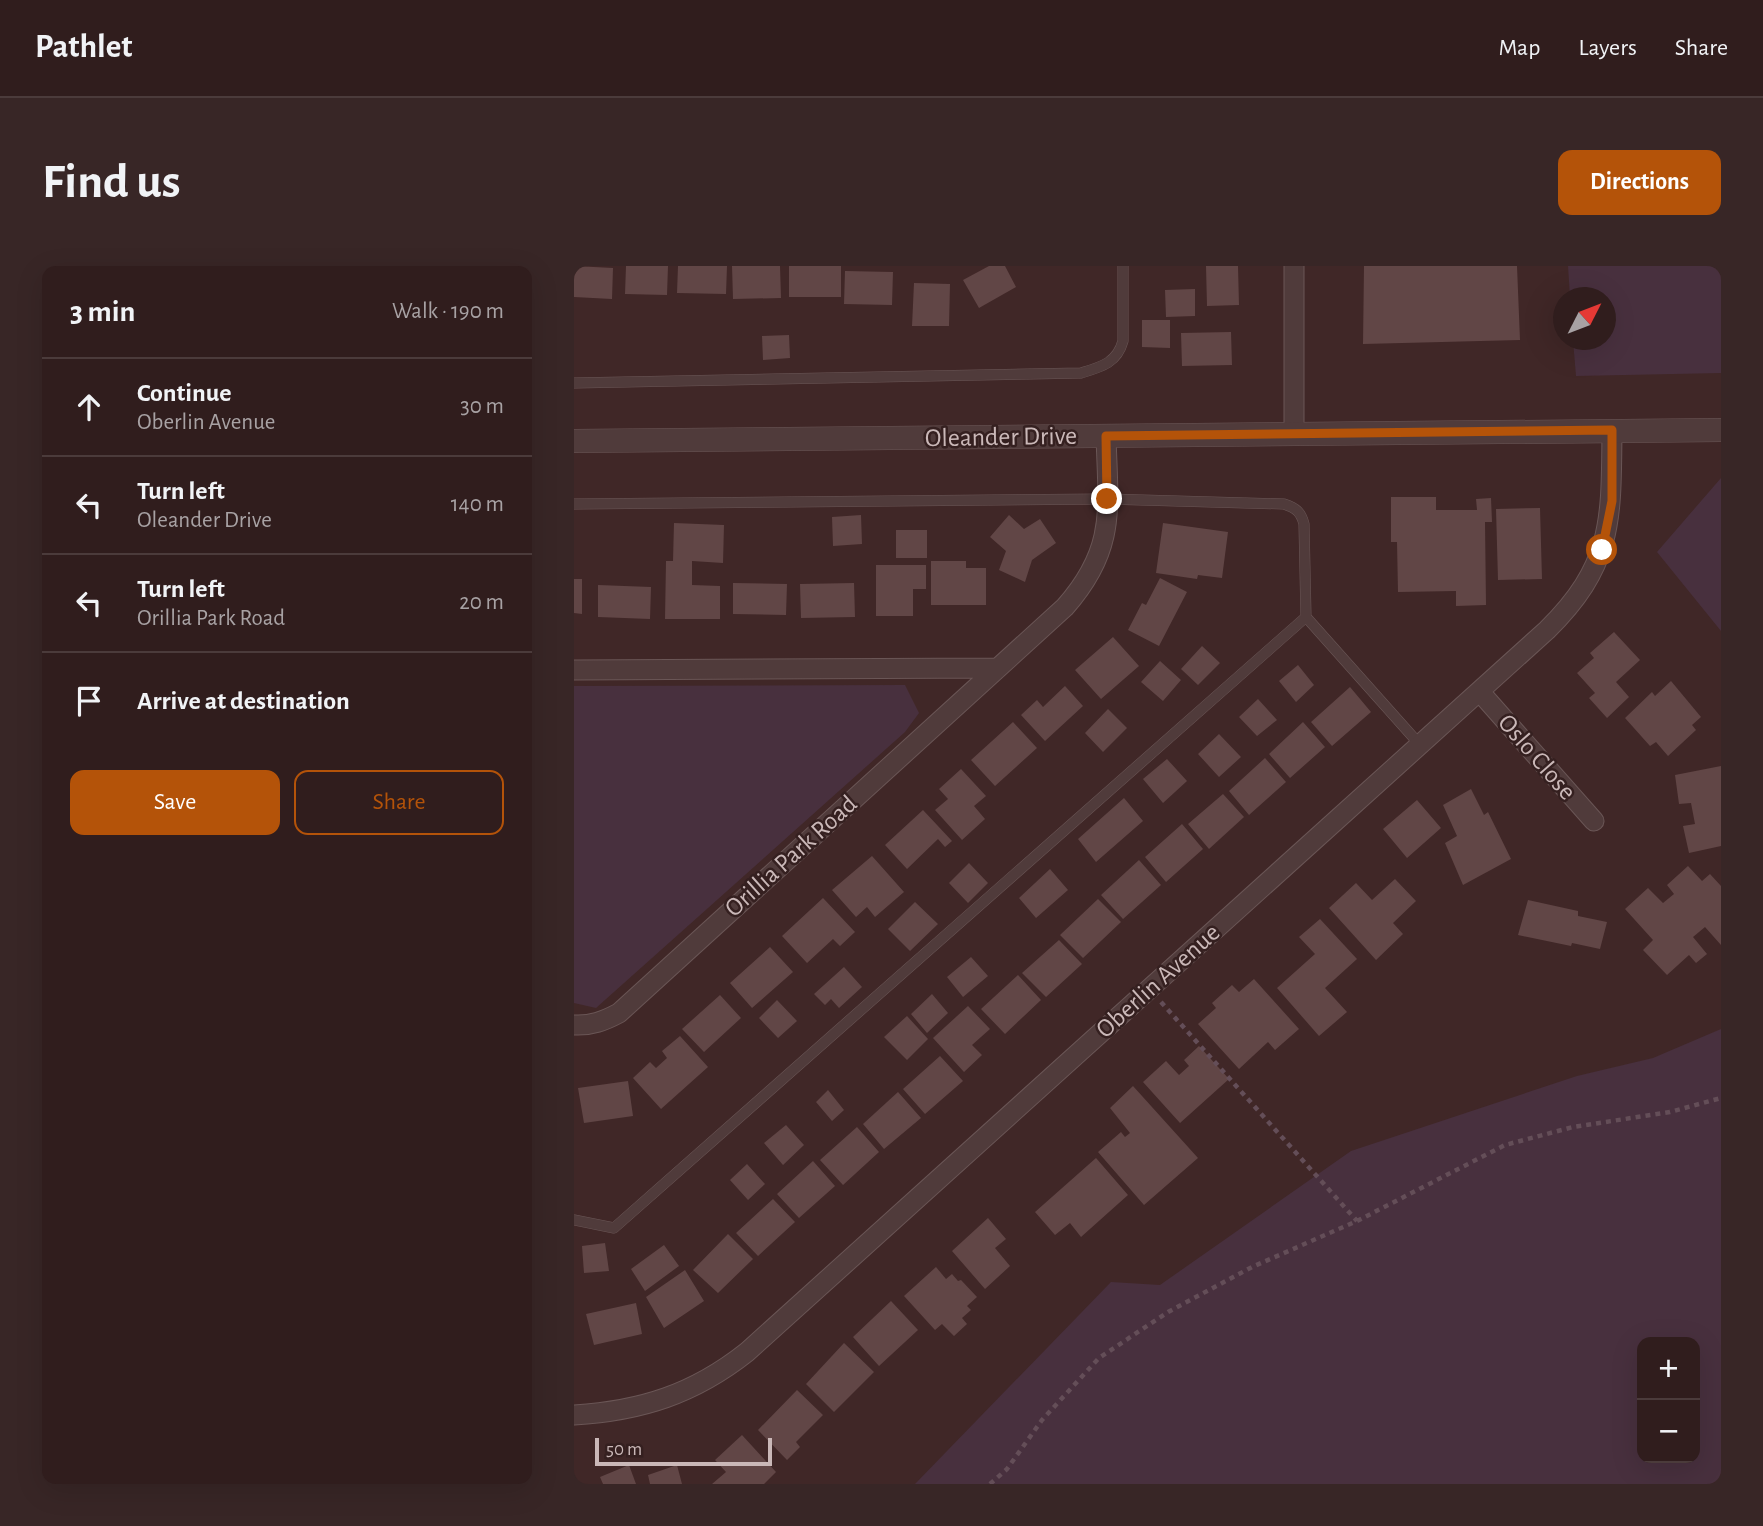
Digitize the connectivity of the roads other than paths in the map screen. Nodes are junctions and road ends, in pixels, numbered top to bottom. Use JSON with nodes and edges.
{"nodes":[{"id":1,"x":1123,"y":266,"type":"edge"},
{"id":2,"x":1294,"y":266,"type":"edge"},
{"id":3,"x":574,"y":383,"type":"edge"},
{"id":4,"x":1612,"y":430,"type":"junction"},
{"id":5,"x":1721,"y":430,"type":"edge"},
{"id":6,"x":1294,"y":435,"type":"junction"},
{"id":7,"x":1106,"y":436,"type":"junction"},
{"id":8,"x":574,"y":441,"type":"edge"},
{"id":9,"x":1107,"y":499,"type":"junction"},
{"id":10,"x":574,"y":504,"type":"edge"},
{"id":11,"x":1306,"y":617,"type":"junction"},
{"id":12,"x":998,"y":668,"type":"junction"},
{"id":13,"x":574,"y":670,"type":"edge"},
{"id":14,"x":1480,"y":692,"type":"junction"},
{"id":15,"x":1421,"y":746,"type":"junction"},
{"id":16,"x":1594,"y":821,"type":"dead end"},
{"id":17,"x":574,"y":1025,"type":"edge"},
{"id":18,"x":574,"y":1220,"type":"edge"},
{"id":19,"x":574,"y":1415,"type":"edge"}],
"edges":[{"from":1,"to":3,"type":"lane"},
{"from":2,"to":6,"type":"street"},
{"from":4,"to":5,"type":"street","name":"Oleander Drive"},
{"from":4,"to":6,"type":"street","name":"Oleander Drive"},
{"from":4,"to":14,"type":"street","name":"Oberlin Avenue"},
{"from":6,"to":7,"type":"street","name":"Oleander Drive"},
{"from":7,"to":8,"type":"street","name":"Oleander Drive"},
{"from":7,"to":9,"type":"street","name":"Orillia Park Road"},
{"from":9,"to":10,"type":"lane"},
{"from":9,"to":11,"type":"lane"},
{"from":9,"to":12,"type":"street","name":"Orillia Park Road"},
{"from":11,"to":15,"type":"lane"},
{"from":11,"to":18,"type":"lane"},
{"from":12,"to":13,"type":"street"},
{"from":12,"to":17,"type":"street","name":"Orillia Park Road"},
{"from":14,"to":15,"type":"street","name":"Oberlin Avenue"},
{"from":14,"to":16,"type":"street","name":"Oslo Close"},
{"from":15,"to":19,"type":"street","name":"Oberlin Avenue"}]}
